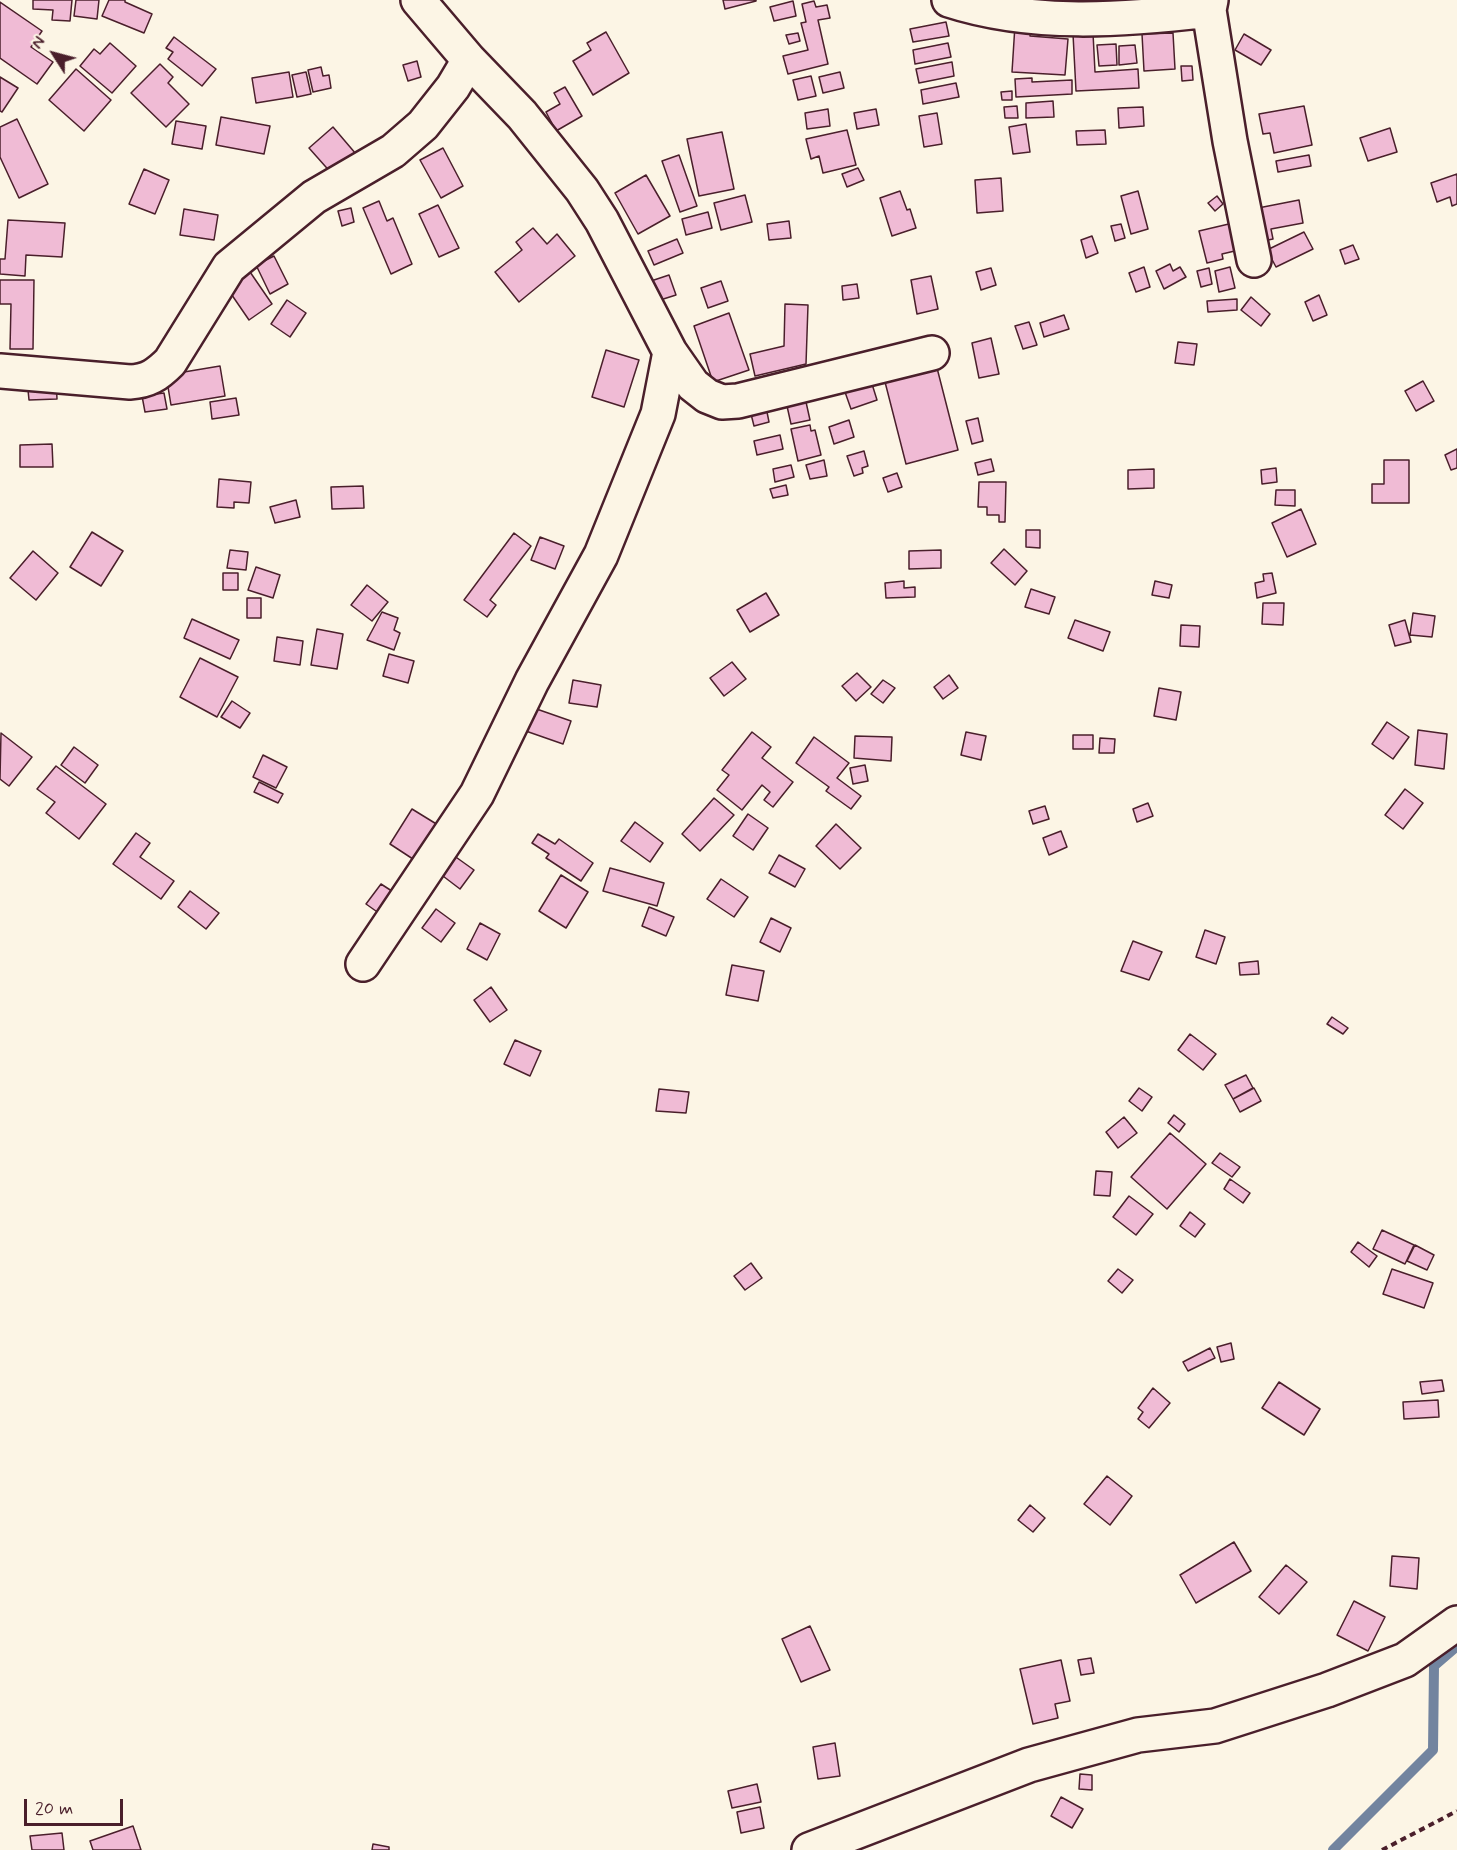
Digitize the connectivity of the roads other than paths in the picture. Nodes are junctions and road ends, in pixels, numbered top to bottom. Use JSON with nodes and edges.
{"nodes":[{"id":1,"x":418,"y":0,"type":"edge"},
{"id":2,"x":950,"y":0,"type":"edge"},
{"id":3,"x":1210,"y":5,"type":"edge"},
{"id":4,"x":469,"y":60,"type":"junction"},
{"id":5,"x":1254,"y":260,"type":"dead end"},
{"id":6,"x":670,"y":352,"type":"junction"},
{"id":7,"x":932,"y":353,"type":"dead end"},
{"id":8,"x":0,"y":371,"type":"edge"},
{"id":9,"x":363,"y":964,"type":"dead end"},
{"id":10,"x":1457,"y":1623,"type":"edge"},
{"id":11,"x":809,"y":1850,"type":"edge"}],
"edges":[{"from":1,"to":4,"type":"street"},
{"from":2,"to":3,"type":"street"},
{"from":3,"to":5,"type":"street"},
{"from":4,"to":6,"type":"street"},
{"from":4,"to":8,"type":"street"},
{"from":6,"to":7,"type":"street"},
{"from":6,"to":9,"type":"street"},
{"from":10,"to":11,"type":"street"}]}
